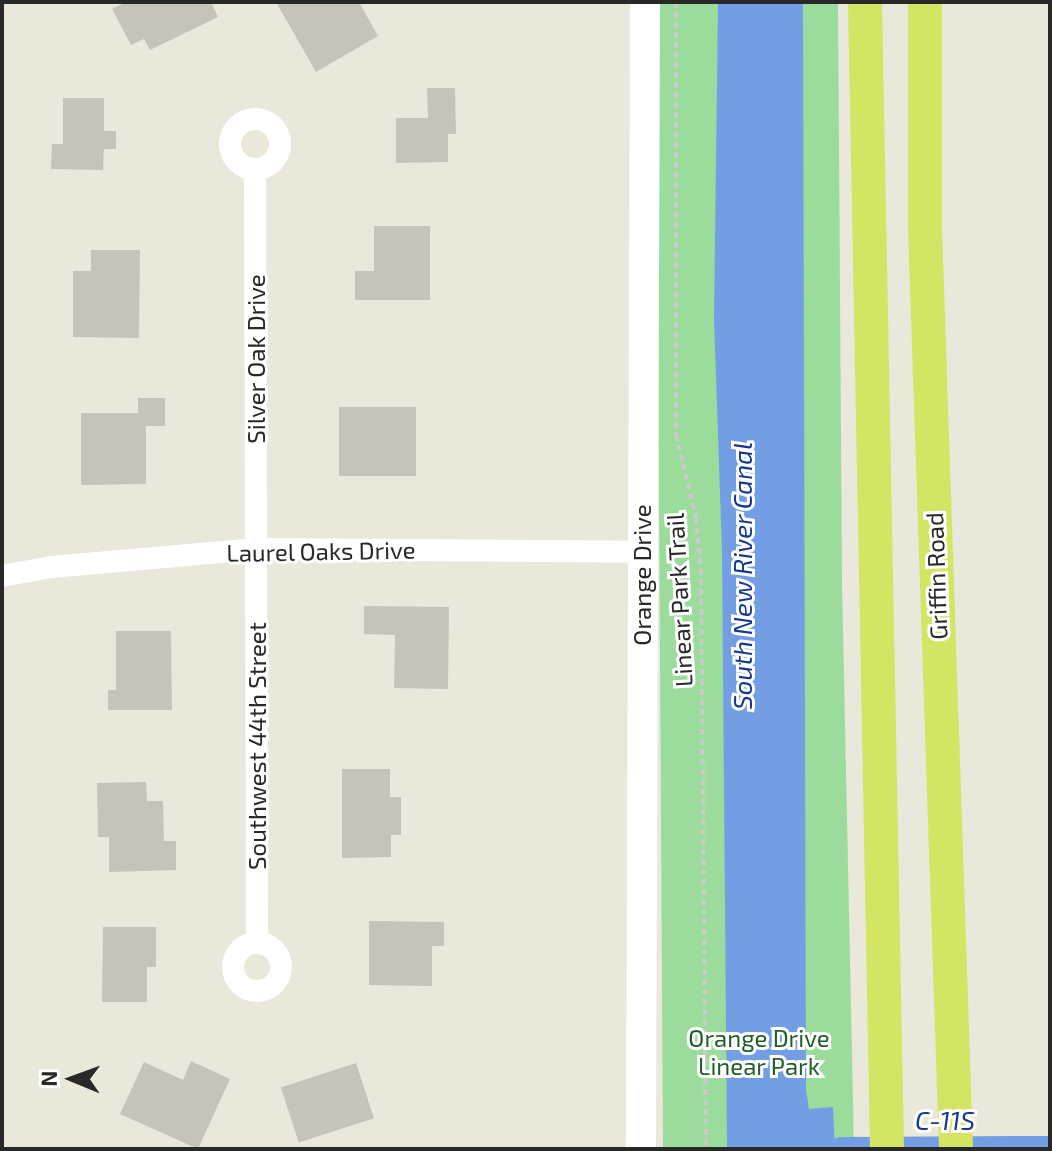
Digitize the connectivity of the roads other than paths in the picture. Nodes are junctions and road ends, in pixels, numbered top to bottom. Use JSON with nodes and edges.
{"nodes":[{"id":1,"x":645,"y":2,"type":"edge"},
{"id":2,"x":865,"y":2,"type":"edge"},
{"id":3,"x":925,"y":2,"type":"edge"},
{"id":4,"x":255,"y":169,"type":"dead end"},
{"id":5,"x":257,"y":549,"type":"junction"},
{"id":6,"x":641,"y":552,"type":"junction"},
{"id":7,"x":2,"y":576,"type":"edge"},
{"id":8,"x":257,"y":943,"type":"dead end"},
{"id":9,"x":641,"y":1149,"type":"edge"},
{"id":10,"x":887,"y":1149,"type":"edge"},
{"id":11,"x":956,"y":1149,"type":"edge"}],
"edges":[{"from":1,"to":6,"type":"street","name":"Orange Drive"},
{"from":2,"to":10,"type":"main road"},
{"from":3,"to":11,"type":"main road","name":"Griffin Road"},
{"from":4,"to":5,"type":"street","name":"Silver Oak Drive"},
{"from":5,"to":6,"type":"street","name":"Laurel Oaks Drive"},
{"from":5,"to":7,"type":"street","name":"Laurel Oaks Drive"},
{"from":5,"to":8,"type":"street","name":"Southwest 44th Street"},
{"from":6,"to":9,"type":"street","name":"Orange Drive"}]}
